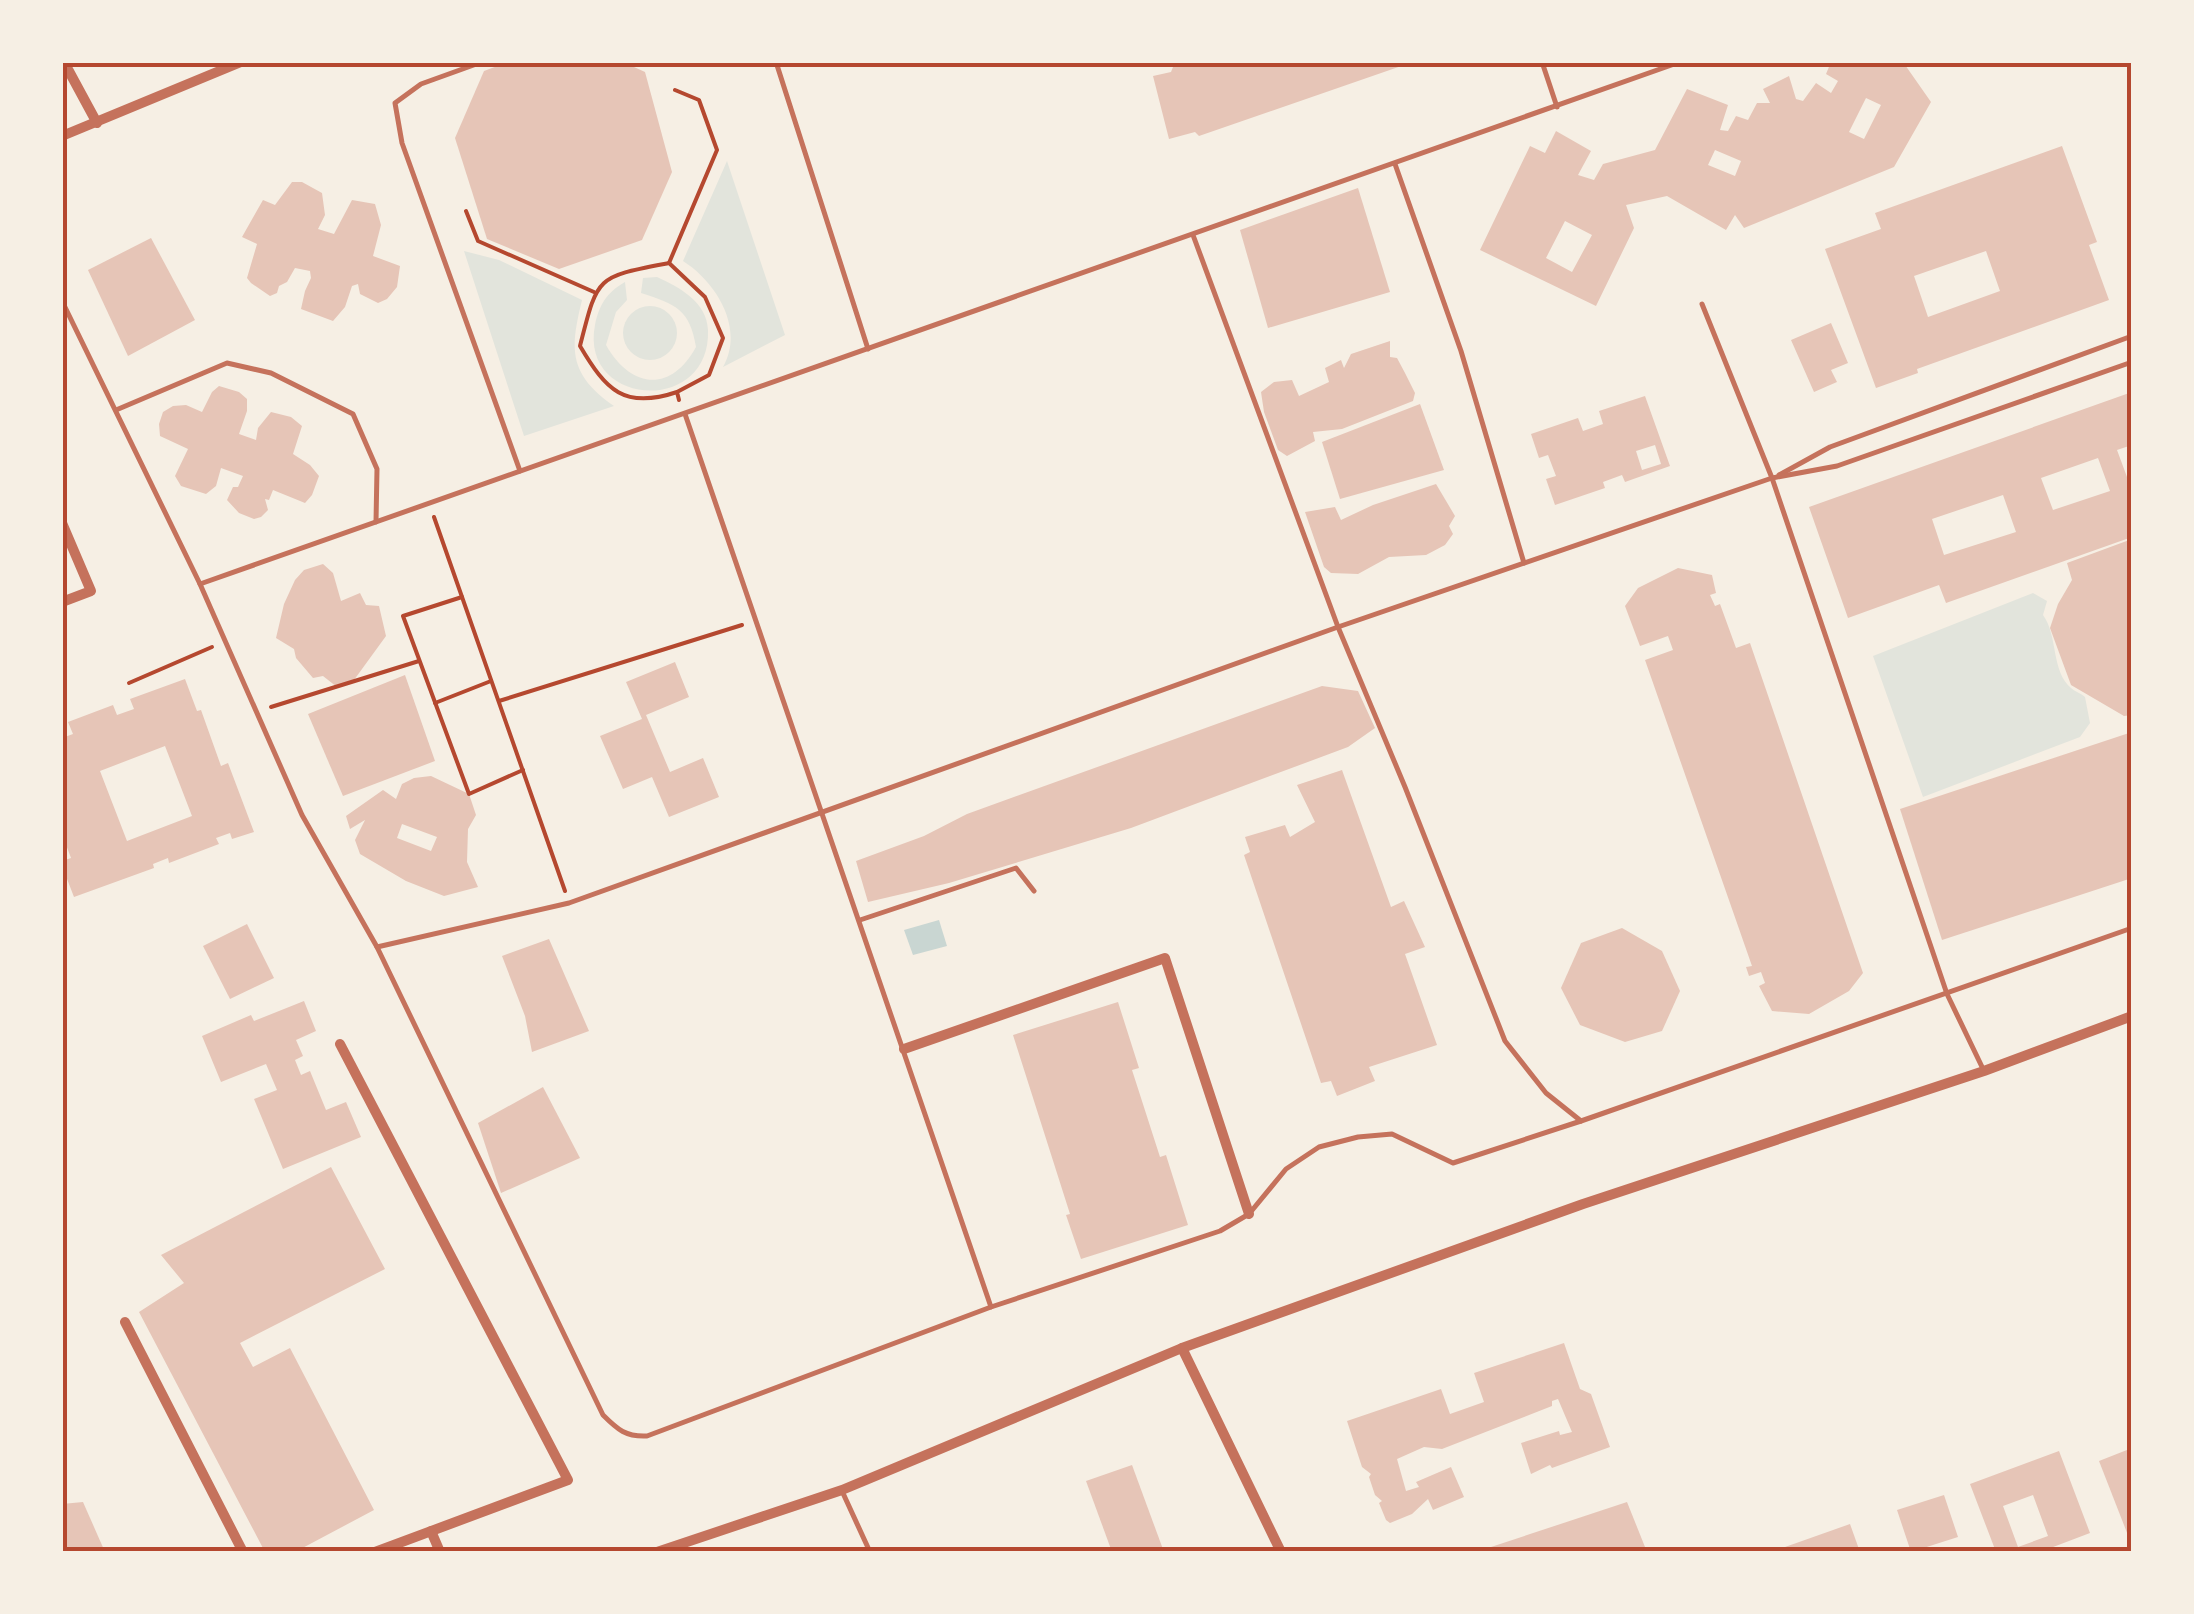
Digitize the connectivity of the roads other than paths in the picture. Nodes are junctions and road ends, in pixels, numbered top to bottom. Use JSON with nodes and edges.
{"nodes":[{"id":1,"x":64,"y":62,"type":"edge"},
{"id":2,"x":241,"y":62,"type":"edge"},
{"id":3,"x":482,"y":62,"type":"edge"},
{"id":4,"x":776,"y":62,"type":"edge"},
{"id":5,"x":1542,"y":62,"type":"edge"},
{"id":6,"x":1680,"y":62,"type":"edge"},
{"id":7,"x":223,"y":66,"type":"edge"},
{"id":8,"x":1557,"y":107,"type":"junction"},
{"id":9,"x":97,"y":123,"type":"junction"},
{"id":10,"x":62,"y":136,"type":"edge"},
{"id":11,"x":1395,"y":164,"type":"junction"},
{"id":12,"x":1194,"y":235,"type":"junction"},
{"id":13,"x":62,"y":301,"type":"edge"},
{"id":14,"x":1702,"y":304,"type":"dead end"},
{"id":15,"x":2132,"y":336,"type":"edge"},
{"id":16,"x":868,"y":349,"type":"junction"},
{"id":17,"x":2132,"y":362,"type":"edge"},
{"id":18,"x":116,"y":410,"type":"junction"},
{"id":19,"x":685,"y":414,"type":"junction"},
{"id":20,"x":520,"y":472,"type":"junction"},
{"id":21,"x":1772,"y":478,"type":"junction"},
{"id":22,"x":376,"y":522,"type":"junction"},
{"id":23,"x":62,"y":523,"type":"edge"},
{"id":24,"x":1524,"y":564,"type":"junction"},
{"id":25,"x":200,"y":584,"type":"junction"},
{"id":26,"x":62,"y":602,"type":"edge"},
{"id":27,"x":1338,"y":627,"type":"junction"},
{"id":28,"x":823,"y":811,"type":"junction"},
{"id":29,"x":1034,"y":891,"type":"dead end"},
{"id":30,"x":860,"y":920,"type":"junction"},
{"id":31,"x":2132,"y":928,"type":"edge"},
{"id":32,"x":377,"y":947,"type":"junction"},
{"id":33,"x":1948,"y":994,"type":"junction"},
{"id":34,"x":2132,"y":1016,"type":"edge"},
{"id":35,"x":340,"y":1044,"type":"dead end"},
{"id":36,"x":904,"y":1050,"type":"junction"},
{"id":37,"x":1984,"y":1071,"type":"junction"},
{"id":38,"x":1581,"y":1122,"type":"junction"},
{"id":39,"x":1249,"y":1214,"type":"junction"},
{"id":40,"x":991,"y":1307,"type":"junction"},
{"id":41,"x":126,"y":1322,"type":"dead end"},
{"id":42,"x":1182,"y":1348,"type":"junction"},
{"id":43,"x":842,"y":1490,"type":"junction"},
{"id":44,"x":432,"y":1531,"type":"junction"},
{"id":45,"x":243,"y":1552,"type":"edge"},
{"id":46,"x":374,"y":1552,"type":"edge"},
{"id":47,"x":440,"y":1552,"type":"edge"},
{"id":48,"x":657,"y":1552,"type":"edge"},
{"id":49,"x":870,"y":1552,"type":"edge"},
{"id":50,"x":1281,"y":1552,"type":"edge"}],
"edges":[{"from":1,"to":9,"type":"street"},
{"from":2,"to":7,"type":"street"},
{"from":3,"to":20,"type":"lane"},
{"from":4,"to":16,"type":"lane"},
{"from":5,"to":8,"type":"lane"},
{"from":6,"to":8,"type":"lane"},
{"from":7,"to":9,"type":"street"},
{"from":8,"to":11,"type":"lane"},
{"from":9,"to":10,"type":"street"},
{"from":11,"to":12,"type":"lane"},
{"from":11,"to":24,"type":"lane"},
{"from":12,"to":16,"type":"lane"},
{"from":12,"to":27,"type":"lane"},
{"from":13,"to":18,"type":"lane"},
{"from":14,"to":21,"type":"lane"},
{"from":15,"to":21,"type":"lane"},
{"from":16,"to":19,"type":"lane"},
{"from":17,"to":21,"type":"lane"},
{"from":18,"to":22,"type":"lane"},
{"from":18,"to":25,"type":"lane"},
{"from":19,"to":20,"type":"lane"},
{"from":19,"to":28,"type":"lane"},
{"from":20,"to":22,"type":"lane"},
{"from":21,"to":24,"type":"lane"},
{"from":21,"to":33,"type":"lane"},
{"from":22,"to":25,"type":"lane"},
{"from":23,"to":26,"type":"street"},
{"from":24,"to":27,"type":"lane"},
{"from":25,"to":32,"type":"lane"},
{"from":27,"to":28,"type":"lane"},
{"from":27,"to":38,"type":"lane"},
{"from":28,"to":30,"type":"lane"},
{"from":28,"to":32,"type":"lane"},
{"from":29,"to":30,"type":"lane"},
{"from":30,"to":36,"type":"lane"},
{"from":31,"to":33,"type":"lane"},
{"from":32,"to":40,"type":"lane"},
{"from":33,"to":37,"type":"lane"},
{"from":33,"to":38,"type":"lane"},
{"from":34,"to":37,"type":"street"},
{"from":35,"to":44,"type":"street"},
{"from":36,"to":39,"type":"street"},
{"from":36,"to":40,"type":"lane"},
{"from":37,"to":42,"type":"street"},
{"from":38,"to":39,"type":"lane"},
{"from":39,"to":40,"type":"lane"},
{"from":41,"to":45,"type":"street"},
{"from":42,"to":43,"type":"street"},
{"from":42,"to":50,"type":"street"},
{"from":43,"to":48,"type":"street"},
{"from":43,"to":49,"type":"lane"},
{"from":44,"to":46,"type":"street"},
{"from":44,"to":47,"type":"street"}]}
